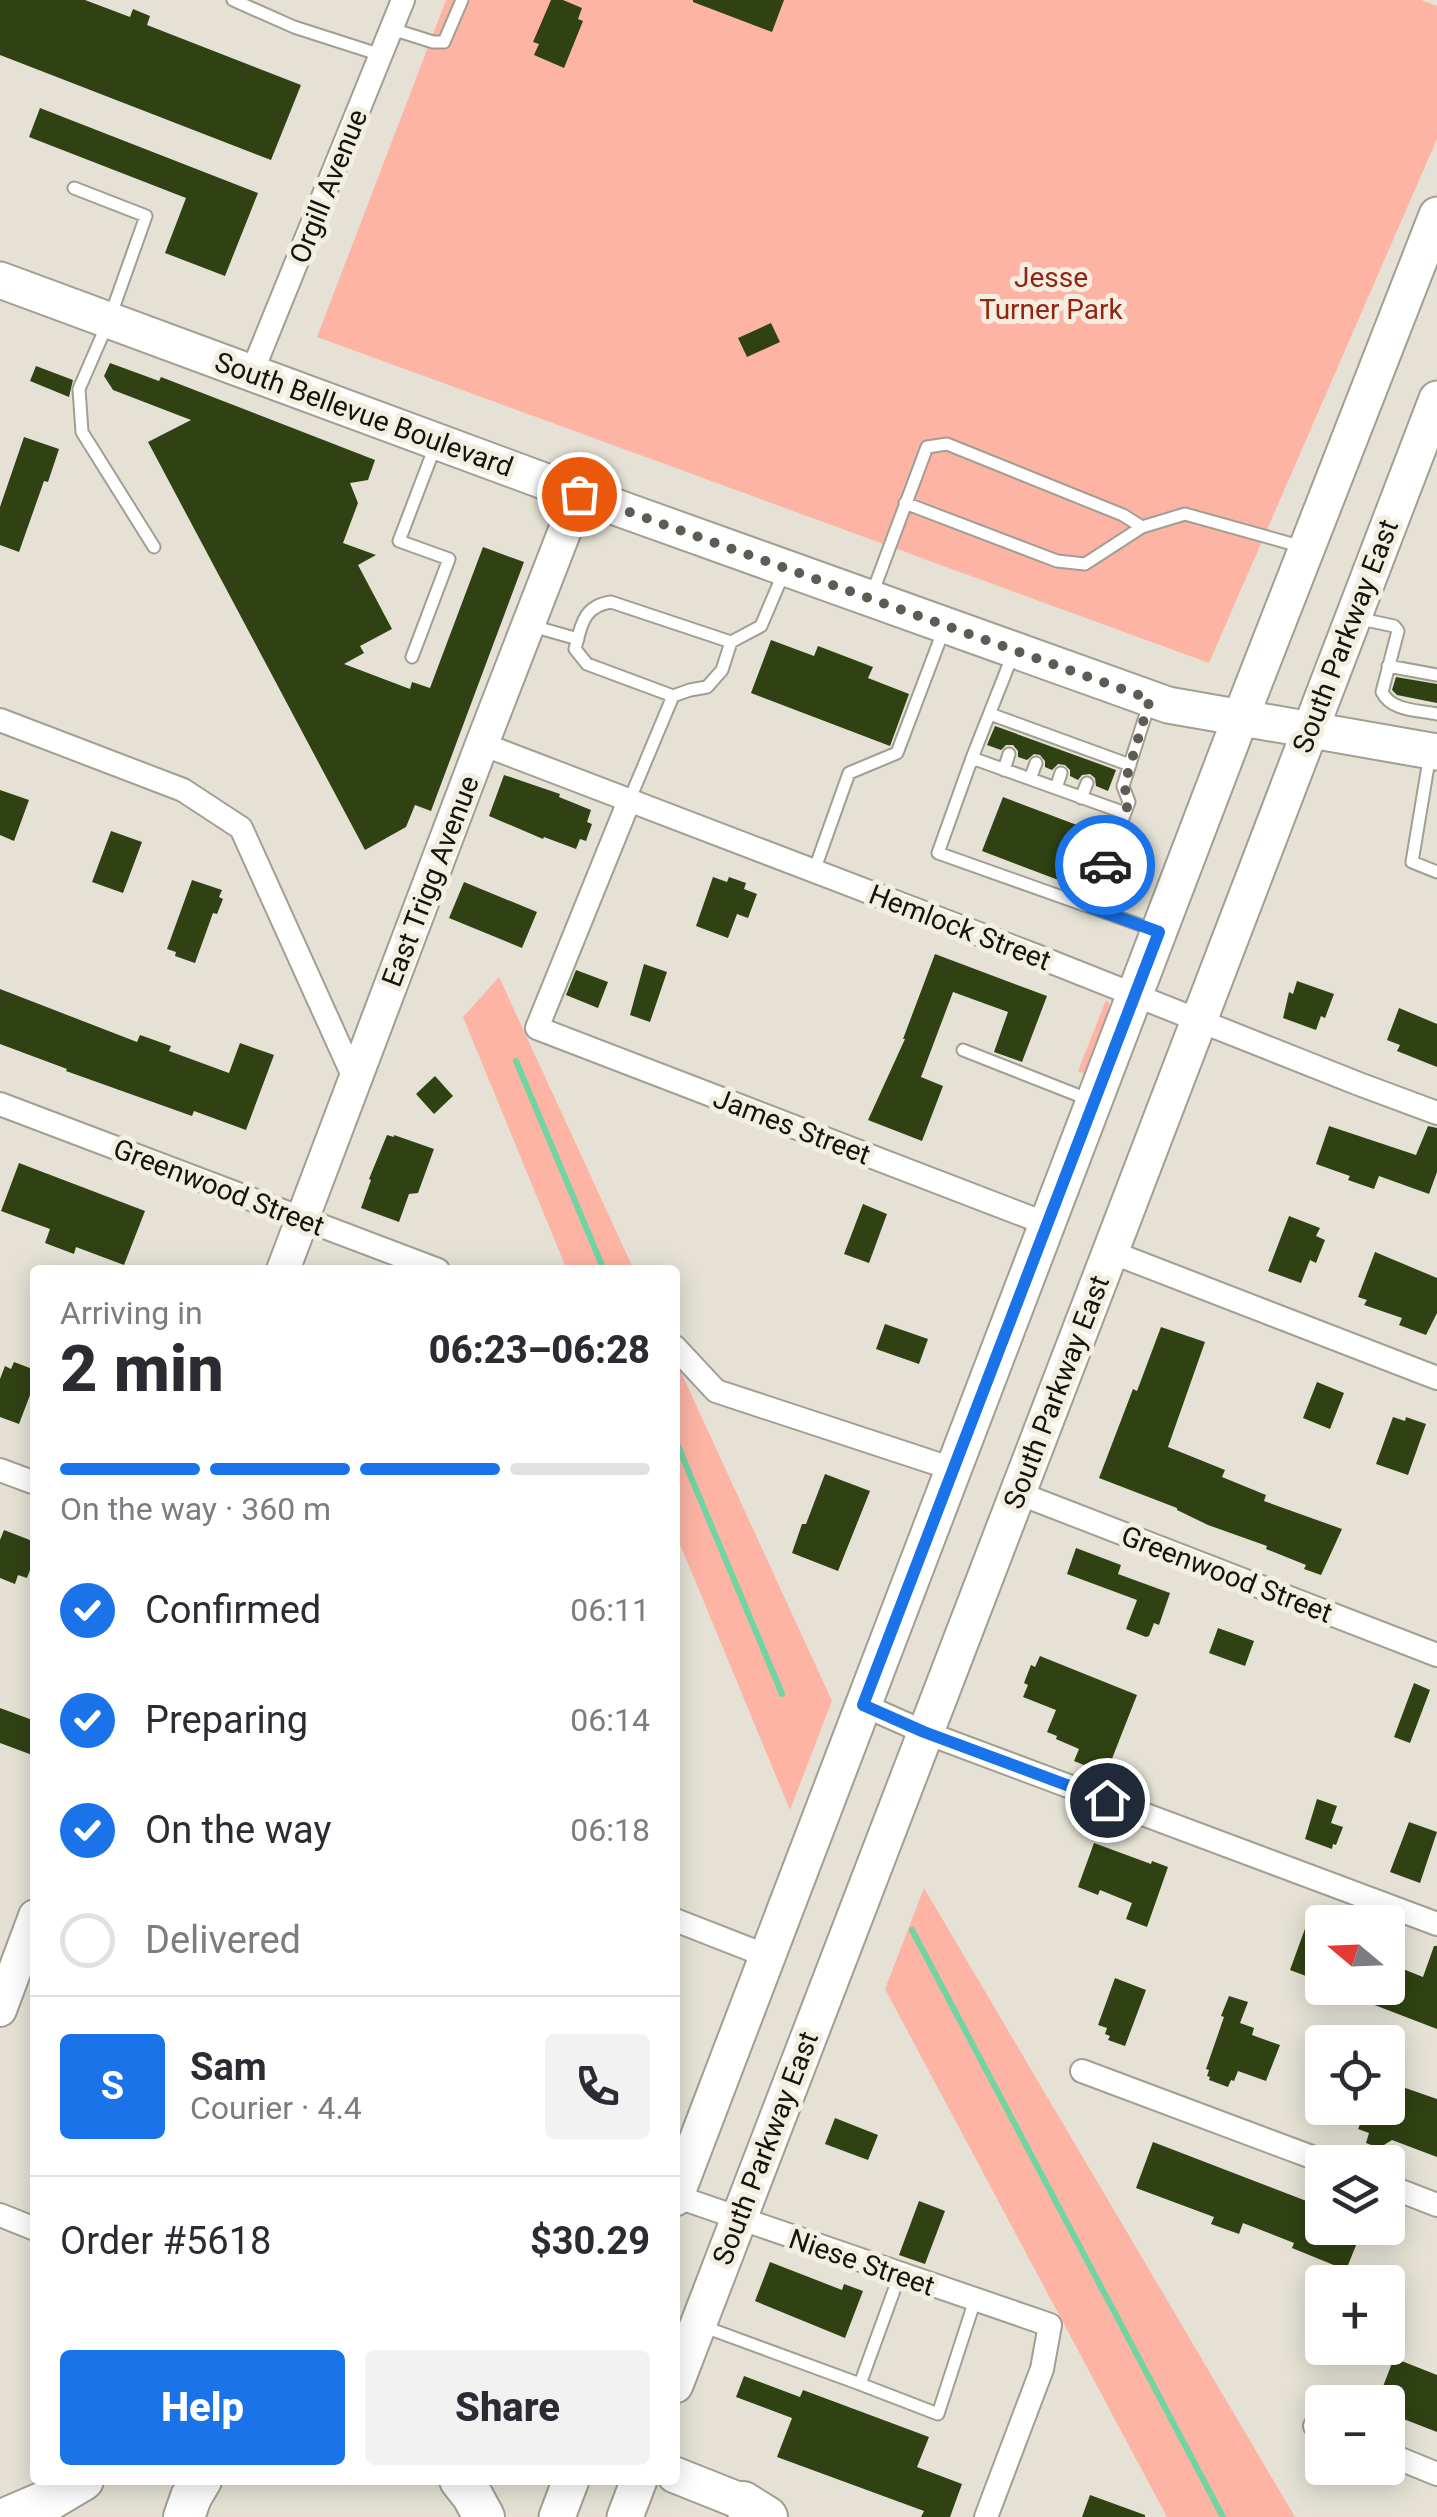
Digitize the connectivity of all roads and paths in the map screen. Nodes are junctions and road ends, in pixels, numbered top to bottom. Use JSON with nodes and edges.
{"nodes":[{"id":1,"x":234,"y":0,"type":"edge"},
{"id":2,"x":403,"y":0,"type":"edge"},
{"id":3,"x":462,"y":0,"type":"edge"},
{"id":4,"x":392,"y":28,"type":"junction"},
{"id":5,"x":381,"y":55,"type":"junction"},
{"id":6,"x":74,"y":188,"type":"dead end"},
{"id":7,"x":1437,"y":215,"type":"edge"},
{"id":8,"x":0,"y":280,"type":"edge"},
{"id":9,"x":109,"y":320,"type":"junction"},
{"id":10,"x":252,"y":372,"type":"junction"},
{"id":11,"x":1437,"y":399,"type":"edge"},
{"id":12,"x":437,"y":440,"type":"junction"},
{"id":13,"x":579,"y":494,"type":"junction"},
{"id":14,"x":905,"y":503,"type":"junction"},
{"id":15,"x":1142,"y":527,"type":"junction"},
{"id":16,"x":154,"y":547,"type":"dead end"},
{"id":17,"x":1307,"y":548,"type":"junction"},
{"id":18,"x":786,"y":568,"type":"junction"},
{"id":19,"x":871,"y":598,"type":"junction"},
{"id":20,"x":1352,"y":617,"type":"junction"},
{"id":21,"x":528,"y":625,"type":"junction"},
{"id":22,"x":945,"y":625,"type":"junction"},
{"id":23,"x":578,"y":639,"type":"junction"},
{"id":24,"x":731,"y":642,"type":"junction"},
{"id":25,"x":1015,"y":650,"type":"junction"},
{"id":26,"x":412,"y":657,"type":"dead end"},
{"id":27,"x":1388,"y":666,"type":"junction"},
{"id":28,"x":1437,"y":675,"type":"edge"},
{"id":29,"x":673,"y":696,"type":"junction"},
{"id":30,"x":1150,"y":699,"type":"junction"},
{"id":31,"x":990,"y":714,"type":"junction"},
{"id":32,"x":1437,"y":714,"type":"edge"},
{"id":33,"x":1240,"y":719,"type":"junction"},
{"id":34,"x":0,"y":720,"type":"edge"},
{"id":35,"x":1308,"y":730,"type":"junction"},
{"id":36,"x":482,"y":744,"type":"junction"},
{"id":37,"x":1434,"y":752,"type":"edge"},
{"id":38,"x":1010,"y":754,"type":"dead end"},
{"id":39,"x":972,"y":758,"type":"junction"},
{"id":40,"x":1036,"y":763,"type":"dead end"},
{"id":41,"x":1130,"y":764,"type":"junction"},
{"id":42,"x":1004,"y":770,"type":"junction"},
{"id":43,"x":1062,"y":773,"type":"dead end"},
{"id":44,"x":1030,"y":779,"type":"junction"},
{"id":45,"x":1087,"y":783,"type":"dead end"},
{"id":46,"x":1056,"y":788,"type":"junction"},
{"id":47,"x":1081,"y":798,"type":"junction"},
{"id":48,"x":629,"y":801,"type":"junction"},
{"id":49,"x":1124,"y":813,"type":"junction"},
{"id":50,"x":814,"y":871,"type":"junction"},
{"id":51,"x":1437,"y":872,"type":"edge"},
{"id":52,"x":1090,"y":907,"type":"junction"},
{"id":53,"x":1159,"y":932,"type":"junction"},
{"id":54,"x":1135,"y":994,"type":"junction"},
{"id":55,"x":1198,"y":1020,"type":"junction"},
{"id":56,"x":964,"y":1050,"type":"dead end"},
{"id":57,"x":355,"y":1080,"type":"junction"},
{"id":58,"x":1094,"y":1102,"type":"junction"},
{"id":59,"x":0,"y":1104,"type":"edge"},
{"id":60,"x":1437,"y":1112,"type":"edge"},
{"id":61,"x":303,"y":1218,"type":"junction"},
{"id":62,"x":1048,"y":1224,"type":"junction"},
{"id":63,"x":1111,"y":1252,"type":"junction"},
{"id":64,"x":286,"y":1265,"type":"edge"},
{"id":65,"x":425,"y":1265,"type":"edge"},
{"id":66,"x":680,"y":1353,"type":"edge"},
{"id":67,"x":1437,"y":1378,"type":"edge"},
{"id":68,"x":0,"y":1470,"type":"edge"},
{"id":69,"x":953,"y":1470,"type":"junction"},
{"id":70,"x":30,"y":1481,"type":"edge"},
{"id":71,"x":1018,"y":1493,"type":"junction"},
{"id":72,"x":1437,"y":1654,"type":"edge"},
{"id":73,"x":863,"y":1705,"type":"junction"},
{"id":74,"x":924,"y":1732,"type":"junction"},
{"id":75,"x":680,"y":1922,"type":"edge"},
{"id":76,"x":1437,"y":1924,"type":"edge"},
{"id":77,"x":30,"y":1938,"type":"edge"},
{"id":78,"x":768,"y":1956,"type":"junction"},
{"id":79,"x":0,"y":2010,"type":"edge"},
{"id":80,"x":1082,"y":2072,"type":"dead end"},
{"id":81,"x":1305,"y":2155,"type":"edge"},
{"id":82,"x":680,"y":2184,"type":"edge"},
{"id":83,"x":1405,"y":2193,"type":"edge"},
{"id":84,"x":680,"y":2199,"type":"edge"},
{"id":85,"x":1437,"y":2205,"type":"edge"},
{"id":86,"x":0,"y":2215,"type":"edge"},
{"id":87,"x":738,"y":2219,"type":"junction"},
{"id":88,"x":30,"y":2228,"type":"edge"},
{"id":89,"x":900,"y":2274,"type":"junction"},
{"id":90,"x":975,"y":2300,"type":"junction"},
{"id":91,"x":698,"y":2324,"type":"junction"},
{"id":92,"x":680,"y":2372,"type":"edge"},
{"id":93,"x":860,"y":2384,"type":"junction"},
{"id":94,"x":1405,"y":2461,"type":"edge"},
{"id":95,"x":1437,"y":2474,"type":"edge"},
{"id":96,"x":680,"y":2477,"type":"edge"},
{"id":97,"x":75,"y":2485,"type":"edge"},
{"id":98,"x":198,"y":2485,"type":"edge"},
{"id":99,"x":464,"y":2485,"type":"edge"},
{"id":100,"x":570,"y":2485,"type":"edge"},
{"id":101,"x":637,"y":2485,"type":"edge"},
{"id":102,"x":755,"y":2510,"type":"edge"},
{"id":103,"x":10,"y":2517,"type":"edge"},
{"id":104,"x":184,"y":2517,"type":"edge"},
{"id":105,"x":484,"y":2517,"type":"edge"},
{"id":106,"x":557,"y":2517,"type":"edge"},
{"id":107,"x":625,"y":2517,"type":"edge"},
{"id":108,"x":784,"y":2517,"type":"edge"},
{"id":109,"x":986,"y":2517,"type":"edge"}],
"edges":[{"from":1,"to":5,"type":"lane"},
{"from":2,"to":4,"type":"street","name":"Orgill Avenue"},
{"from":3,"to":4,"type":"lane"},
{"from":4,"to":5,"type":"street","name":"Orgill Avenue"},
{"from":5,"to":10,"type":"street","name":"Orgill Avenue"},
{"from":6,"to":9,"type":"lane"},
{"from":7,"to":17,"type":"main road"},
{"from":8,"to":9,"type":"main road","name":"South Bellevue Boulevard"},
{"from":9,"to":10,"type":"main road","name":"South Bellevue Boulevard"},
{"from":9,"to":16,"type":"lane"},
{"from":10,"to":12,"type":"main road","name":"South Bellevue Boulevard"},
{"from":11,"to":20,"type":"main road","name":"South Parkway East"},
{"from":12,"to":13,"type":"main road","name":"South Bellevue Boulevard"},
{"from":12,"to":26,"type":"lane"},
{"from":13,"to":18,"type":"main road","name":"South Bellevue Boulevard"},
{"from":13,"to":21,"type":"street","name":"East Trigg Avenue"},
{"from":14,"to":15,"type":"lane"},
{"from":14,"to":15,"type":"lane"},
{"from":14,"to":19,"type":"lane"},
{"from":15,"to":17,"type":"lane"},
{"from":17,"to":33,"type":"main road"},
{"from":18,"to":19,"type":"main road","name":"South Bellevue Boulevard"},
{"from":18,"to":24,"type":"lane"},
{"from":19,"to":22,"type":"main road","name":"South Bellevue Boulevard"},
{"from":20,"to":27,"type":"lane"},
{"from":20,"to":35,"type":"main road","name":"South Parkway East"},
{"from":21,"to":23,"type":"lane"},
{"from":21,"to":36,"type":"street","name":"East Trigg Avenue"},
{"from":22,"to":25,"type":"main road","name":"South Bellevue Boulevard"},
{"from":22,"to":50,"type":"lane"},
{"from":23,"to":24,"type":"lane"},
{"from":23,"to":29,"type":"lane"},
{"from":24,"to":29,"type":"lane"},
{"from":25,"to":30,"type":"main road","name":"South Bellevue Boulevard"},
{"from":25,"to":31,"type":"lane"},
{"from":27,"to":28,"type":"lane"},
{"from":27,"to":32,"type":"lane"},
{"from":29,"to":48,"type":"lane"},
{"from":30,"to":33,"type":"main road","name":"South Bellevue Boulevard"},
{"from":30,"to":41,"type":"lane"},
{"from":31,"to":39,"type":"lane"},
{"from":31,"to":41,"type":"lane"},
{"from":33,"to":35,"type":"main road","name":"South Bellevue Boulevard"},
{"from":33,"to":53,"type":"main road"},
{"from":34,"to":57,"type":"street"},
{"from":35,"to":37,"type":"main road","name":"South Bellevue Boulevard"},
{"from":35,"to":55,"type":"main road","name":"South Parkway East"},
{"from":36,"to":48,"type":"street","name":"Hemlock Street"},
{"from":36,"to":57,"type":"street","name":"East Trigg Avenue"},
{"from":37,"to":51,"type":"lane"},
{"from":38,"to":42,"type":"lane"},
{"from":39,"to":42,"type":"lane"},
{"from":39,"to":52,"type":"lane"},
{"from":40,"to":44,"type":"lane"},
{"from":41,"to":49,"type":"lane"},
{"from":42,"to":44,"type":"lane"},
{"from":43,"to":46,"type":"lane"},
{"from":44,"to":46,"type":"lane"},
{"from":45,"to":47,"type":"lane"},
{"from":46,"to":47,"type":"lane"},
{"from":47,"to":49,"type":"lane"},
{"from":48,"to":50,"type":"street","name":"Hemlock Street"},
{"from":48,"to":62,"type":"street","name":"James Street"},
{"from":49,"to":52,"type":"lane"},
{"from":50,"to":54,"type":"street","name":"Hemlock Street"},
{"from":52,"to":53,"type":"lane"},
{"from":53,"to":54,"type":"main road"},
{"from":54,"to":55,"type":"street","name":"Hemlock Street"},
{"from":54,"to":58,"type":"main road"},
{"from":55,"to":60,"type":"street","name":"Hemlock Street"},
{"from":55,"to":63,"type":"main road","name":"South Parkway East"},
{"from":56,"to":58,"type":"lane"},
{"from":57,"to":61,"type":"street","name":"East Trigg Avenue"},
{"from":58,"to":62,"type":"main road"},
{"from":59,"to":61,"type":"street","name":"Greenwood Street"},
{"from":61,"to":64,"type":"street","name":"East Trigg Avenue"},
{"from":61,"to":65,"type":"street","name":"Greenwood Street"},
{"from":62,"to":69,"type":"main road"},
{"from":63,"to":67,"type":"street"},
{"from":63,"to":71,"type":"main road","name":"South Parkway East"},
{"from":66,"to":69,"type":"street"},
{"from":68,"to":70,"type":"street"},
{"from":69,"to":73,"type":"main road"},
{"from":71,"to":72,"type":"street","name":"Greenwood Street"},
{"from":71,"to":74,"type":"main road","name":"South Parkway East"},
{"from":73,"to":74,"type":"street"},
{"from":73,"to":78,"type":"main road"},
{"from":74,"to":76,"type":"street"},
{"from":74,"to":87,"type":"main road","name":"South Parkway East"},
{"from":75,"to":78,"type":"street"},
{"from":77,"to":79,"type":"street"},
{"from":78,"to":82,"type":"main road"},
{"from":80,"to":81,"type":"street"},
{"from":83,"to":85,"type":"street"},
{"from":84,"to":87,"type":"street","name":"Niese Street"},
{"from":86,"to":88,"type":"street"},
{"from":87,"to":89,"type":"street","name":"Niese Street"},
{"from":87,"to":91,"type":"main road","name":"South Parkway East"},
{"from":89,"to":90,"type":"street","name":"Niese Street"},
{"from":89,"to":93,"type":"lane"},
{"from":90,"to":93,"type":"lane"},
{"from":90,"to":109,"type":"street","name":"Niese Street"},
{"from":91,"to":92,"type":"main road","name":"South Parkway East"},
{"from":91,"to":93,"type":"lane"},
{"from":94,"to":95,"type":"street"},
{"from":96,"to":102,"type":"main road"},
{"from":97,"to":103,"type":"highway"},
{"from":98,"to":104,"type":"highway"},
{"from":99,"to":105,"type":"highway"},
{"from":100,"to":106,"type":"main road"},
{"from":101,"to":107,"type":"main road"},
{"from":102,"to":108,"type":"street"}]}
